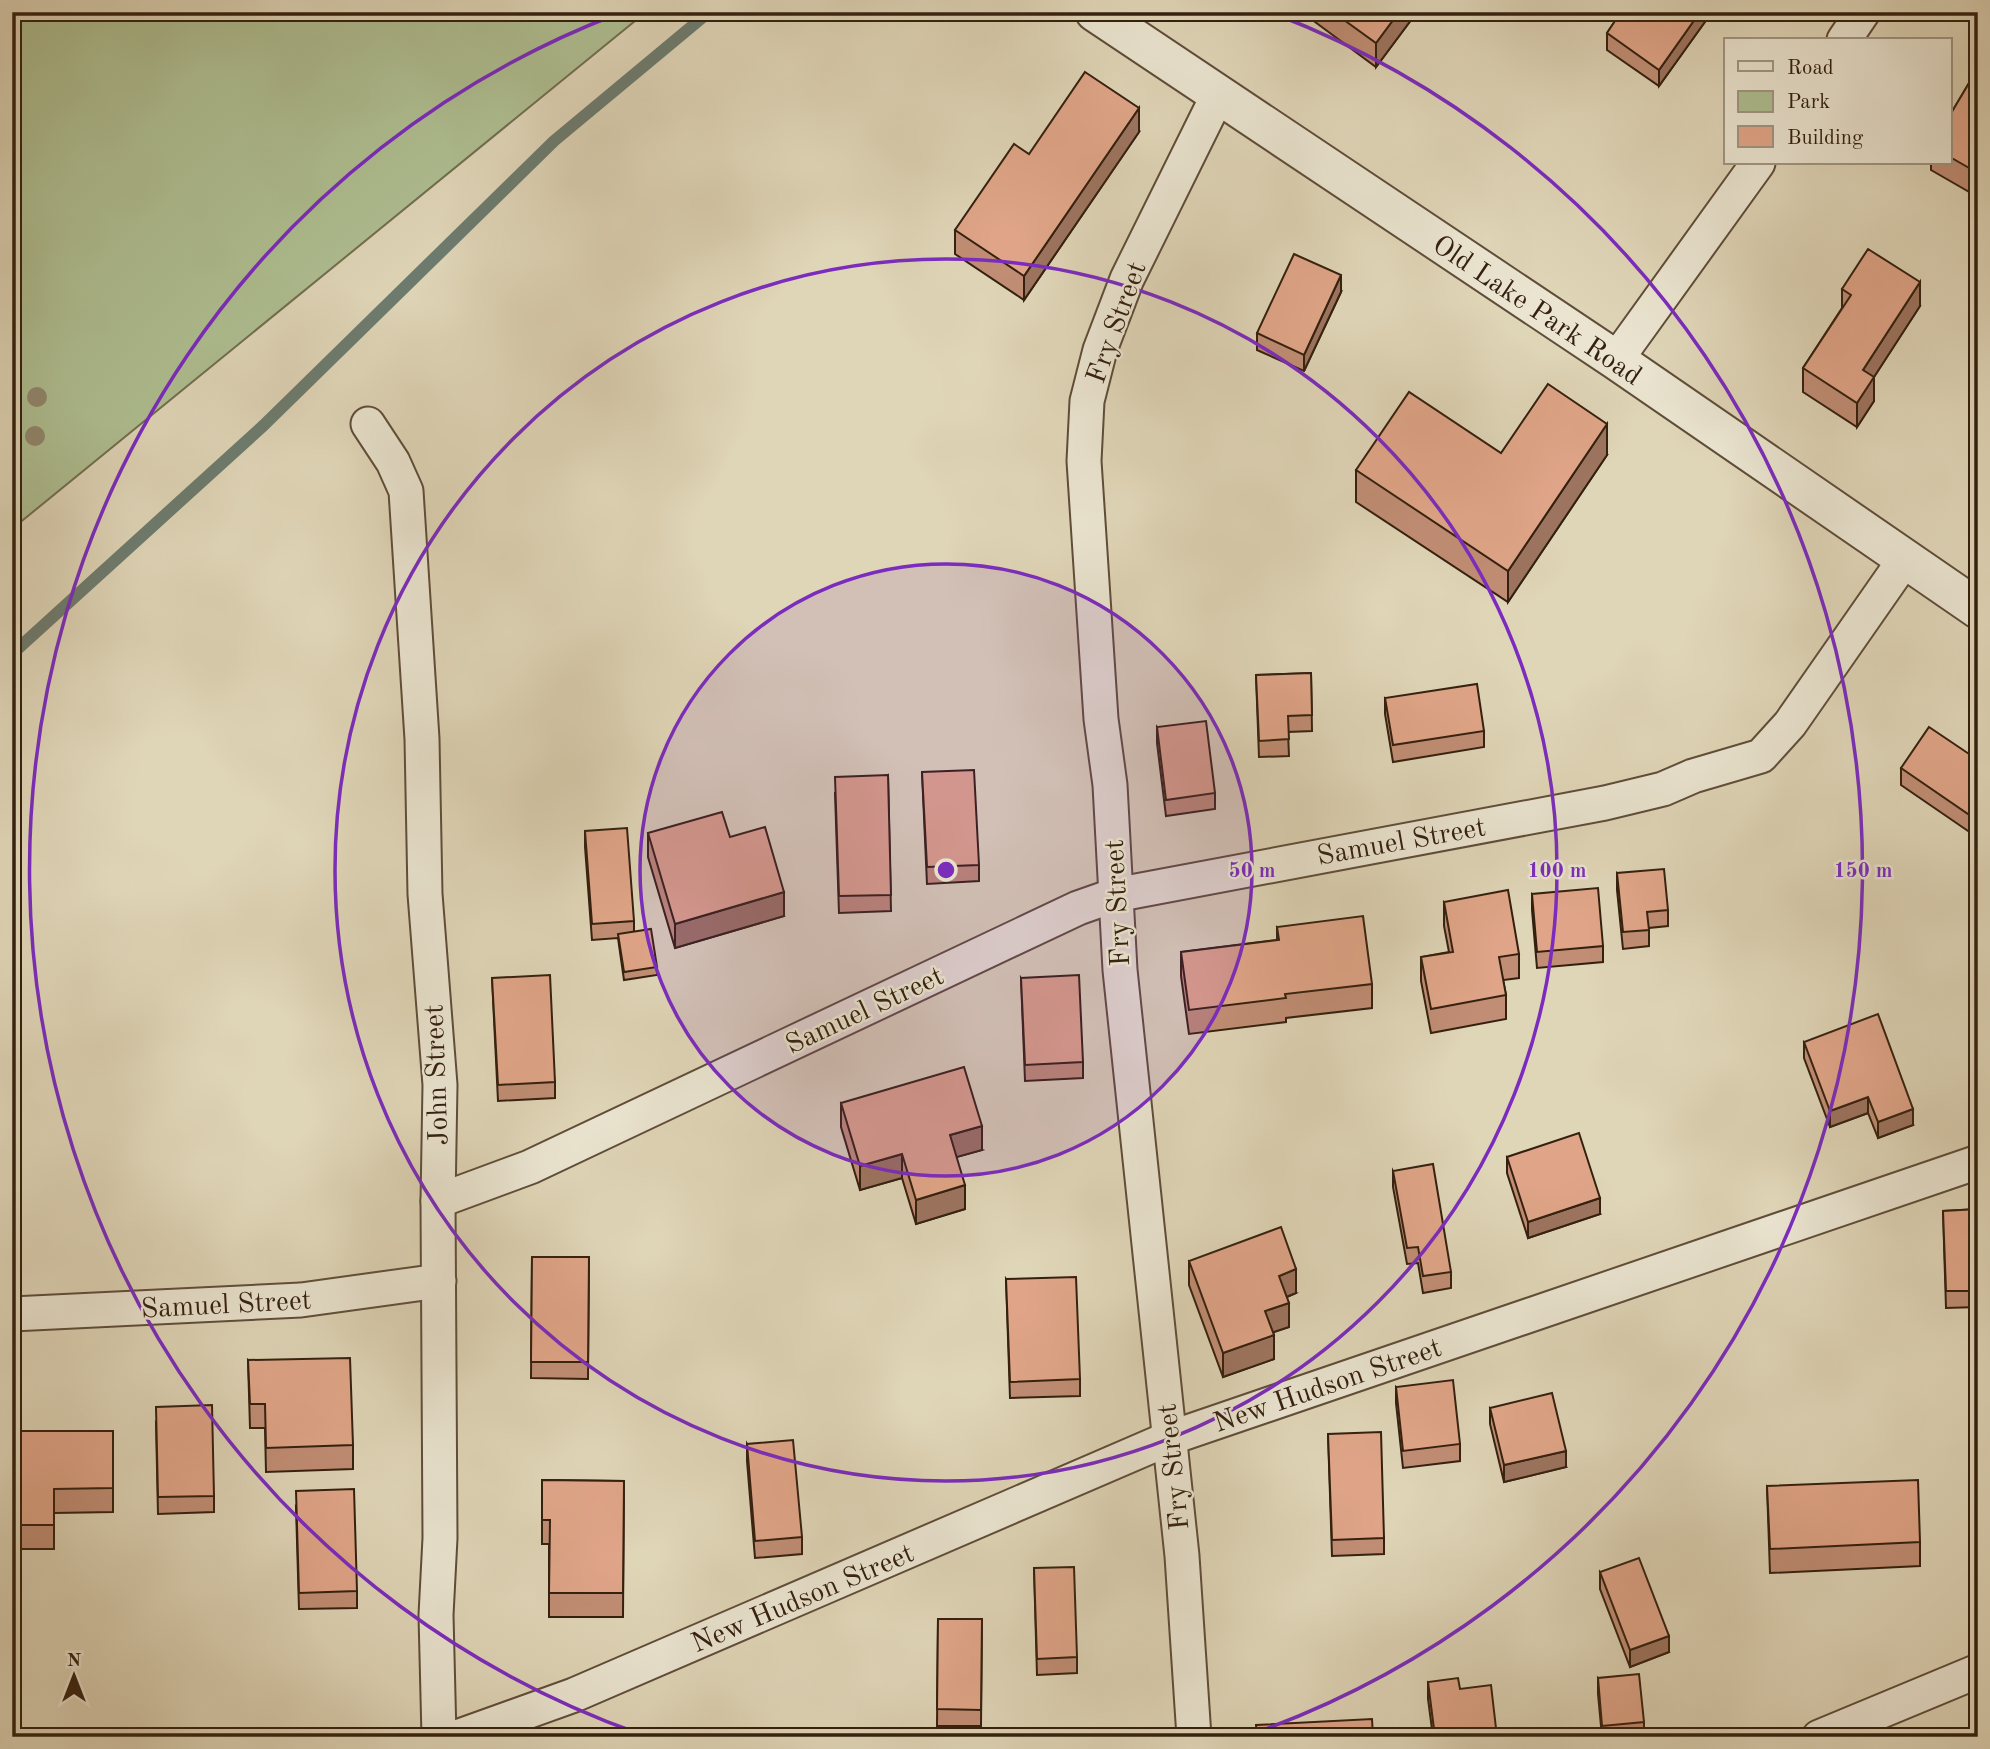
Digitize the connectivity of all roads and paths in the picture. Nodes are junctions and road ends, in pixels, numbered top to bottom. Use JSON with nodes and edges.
{"nodes":[{"id":1,"x":1863,"y":12,"type":"edge"},
{"id":2,"x":1107,"y":15,"type":"edge"},
{"id":3,"x":1845,"y":38,"type":"edge"},
{"id":4,"x":1218,"y":95,"type":"junction"},
{"id":5,"x":1757,"y":164,"type":"edge"},
{"id":6,"x":1616,"y":360,"type":"junction"},
{"id":7,"x":368,"y":424,"type":"dead end"},
{"id":8,"x":1905,"y":559,"type":"junction"},
{"id":9,"x":1978,"y":609,"type":"edge"},
{"id":10,"x":1115,"y":895,"type":"junction"},
{"id":11,"x":1978,"y":1162,"type":"edge"},
{"id":12,"x":438,"y":1201,"type":"junction"},
{"id":13,"x":439,"y":1281,"type":"junction"},
{"id":14,"x":12,"y":1314,"type":"edge"},
{"id":15,"x":1170,"y":1438,"type":"junction"},
{"id":16,"x":1978,"y":1671,"type":"edge"},
{"id":17,"x":439,"y":1737,"type":"edge"},
{"id":18,"x":457,"y":1737,"type":"edge"},
{"id":19,"x":1194,"y":1737,"type":"edge"},
{"id":20,"x":1819,"y":1737,"type":"edge"}],
"edges":[{"from":1,"to":3,"type":"street"},
{"from":2,"to":4,"type":"street","name":"Old Lake Park Road"},
{"from":4,"to":6,"type":"street","name":"Old Lake Park Road"},
{"from":4,"to":10,"type":"street","name":"Fry Street"},
{"from":5,"to":6,"type":"street"},
{"from":6,"to":8,"type":"street","name":"Old Lake Park Road"},
{"from":7,"to":12,"type":"street","name":"John Street"},
{"from":8,"to":9,"type":"street","name":"Old Lake Park Road"},
{"from":8,"to":10,"type":"street","name":"Samuel Street"},
{"from":10,"to":12,"type":"street","name":"Samuel Street"},
{"from":10,"to":15,"type":"street","name":"Fry Street"},
{"from":11,"to":15,"type":"street","name":"New Hudson Street"},
{"from":12,"to":13,"type":"street","name":"John Street"},
{"from":13,"to":14,"type":"street","name":"Samuel Street"},
{"from":13,"to":17,"type":"street","name":"John Street"},
{"from":15,"to":18,"type":"street","name":"New Hudson Street"},
{"from":15,"to":19,"type":"street","name":"Fry Street"},
{"from":16,"to":20,"type":"street"}]}
